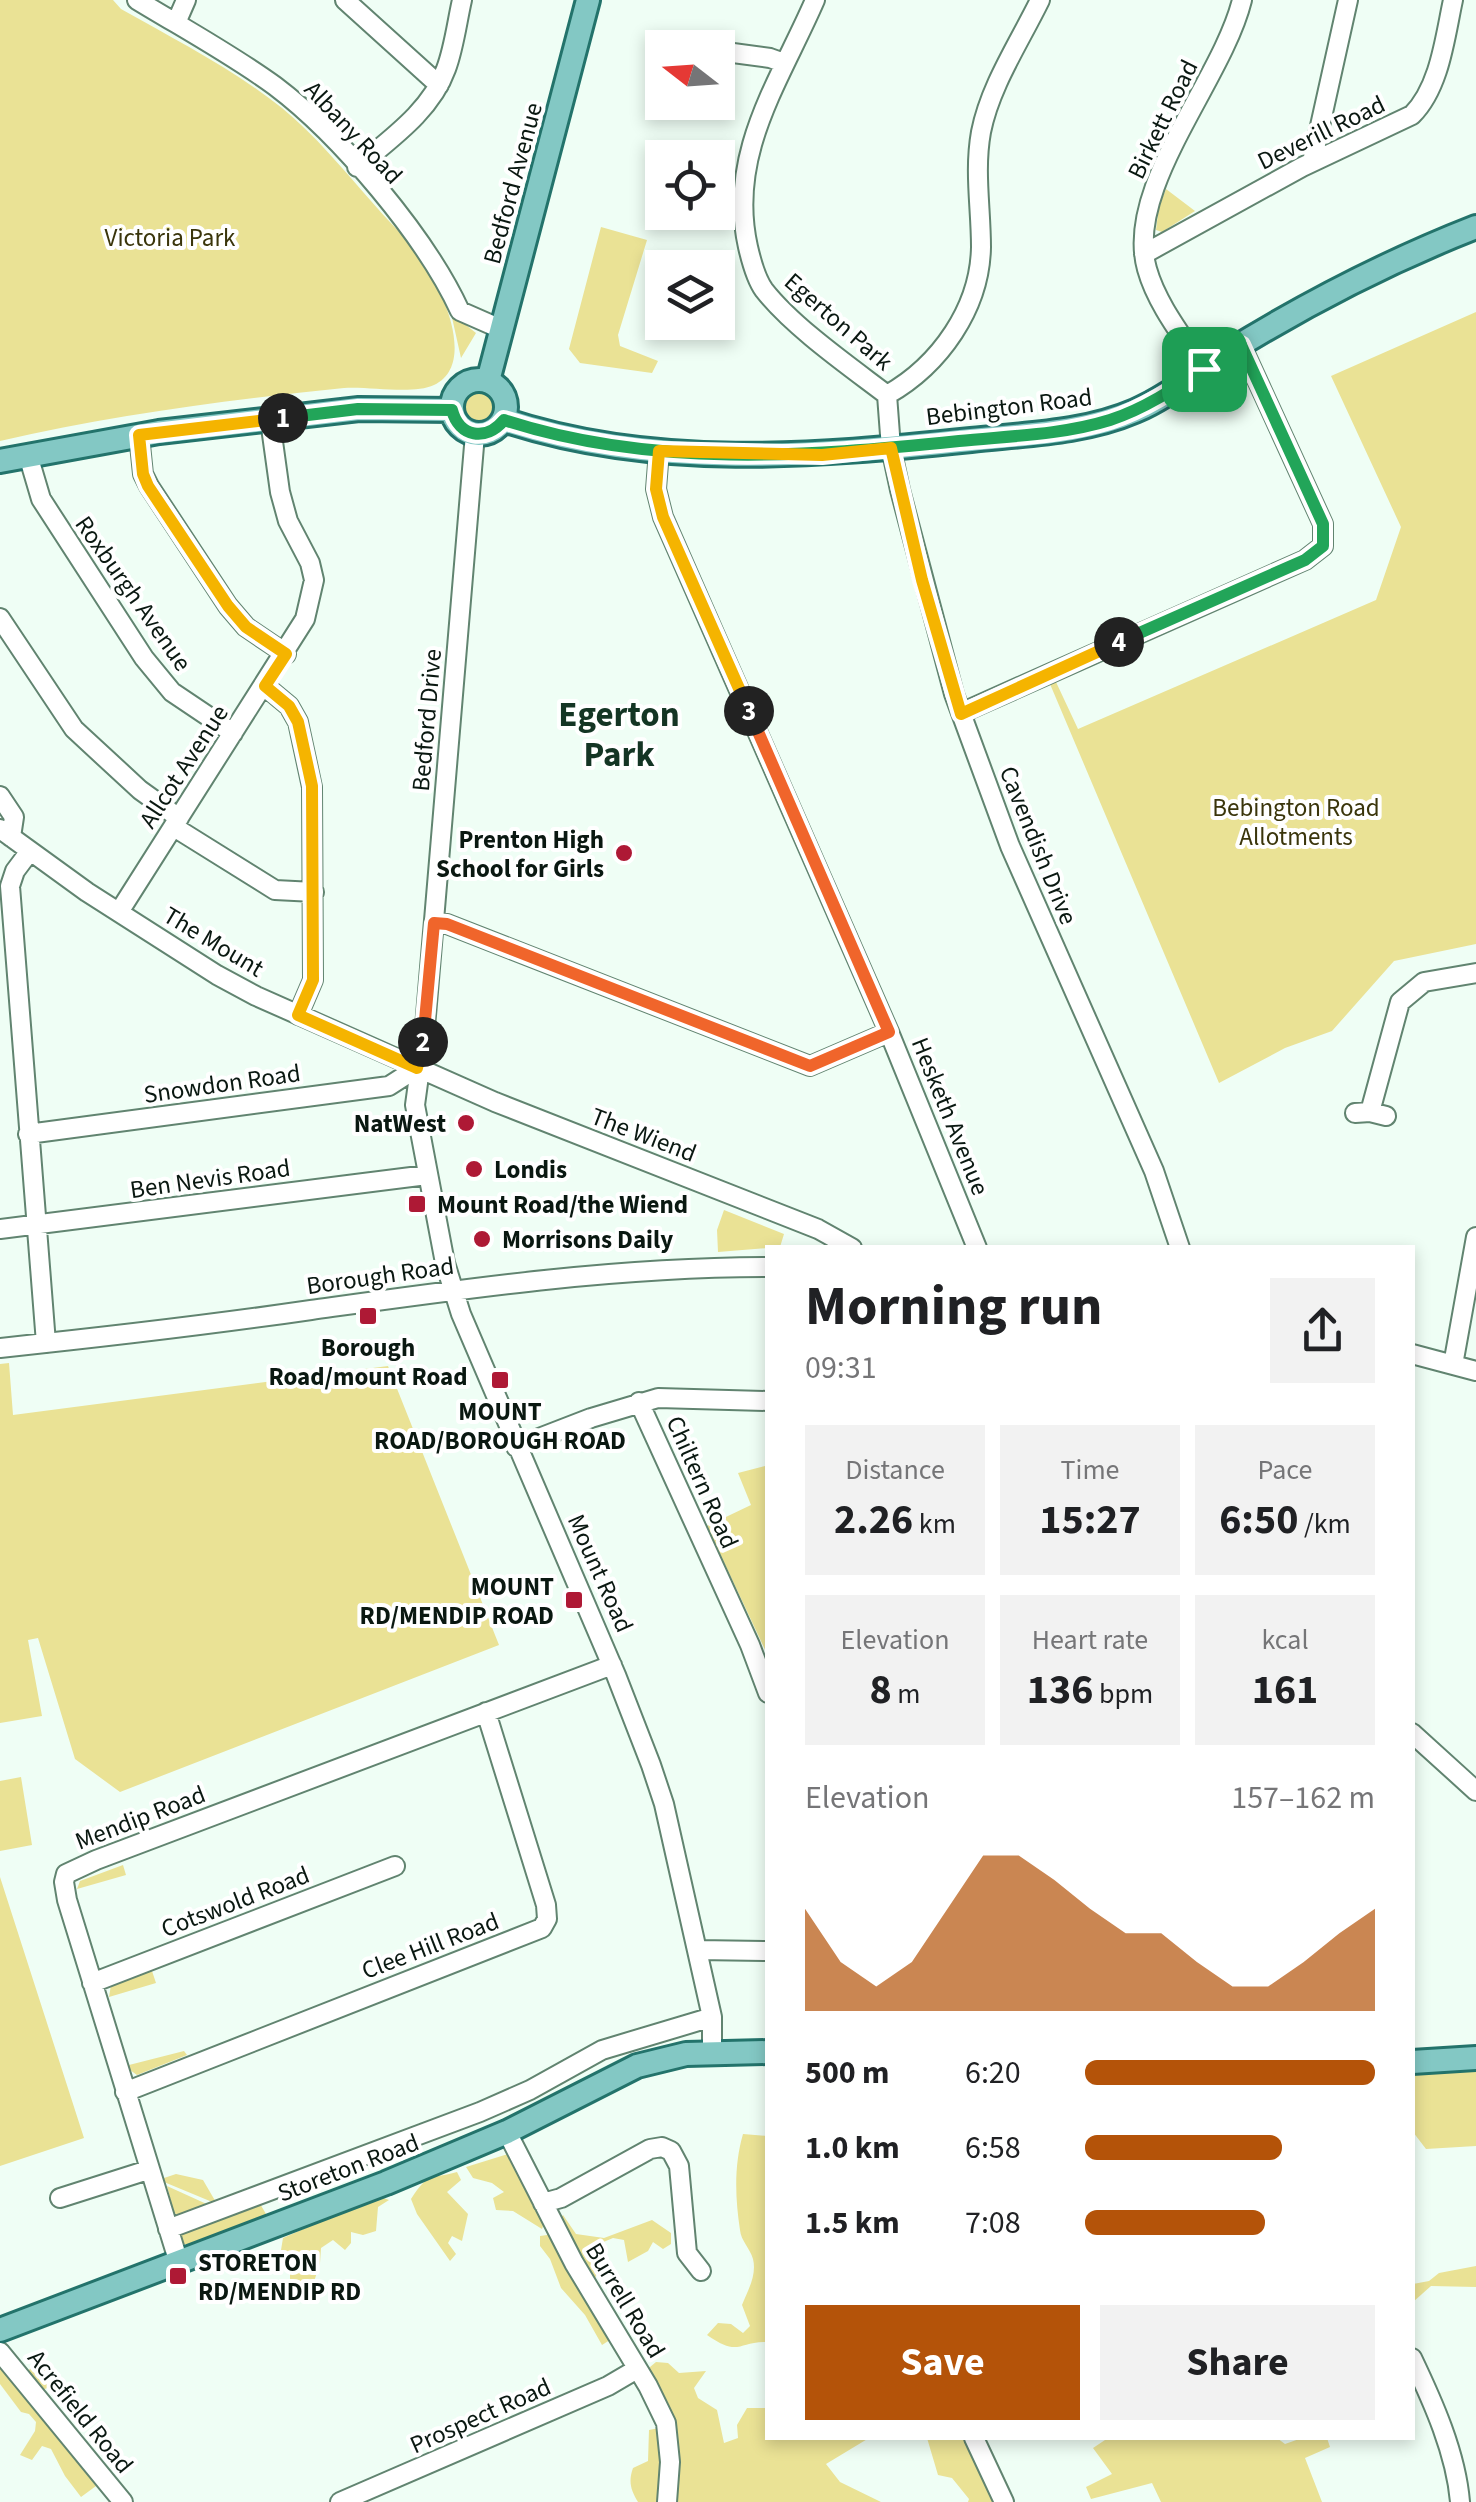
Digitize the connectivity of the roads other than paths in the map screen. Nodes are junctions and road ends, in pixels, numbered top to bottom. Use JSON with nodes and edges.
{"nodes":[{"id":1,"x":137,"y":0,"type":"edge"},
{"id":2,"x":186,"y":0,"type":"edge"},
{"id":3,"x":344,"y":0,"type":"edge"},
{"id":4,"x":462,"y":0,"type":"edge"},
{"id":5,"x":588,"y":0,"type":"edge"},
{"id":6,"x":816,"y":0,"type":"edge"},
{"id":7,"x":1040,"y":0,"type":"edge"},
{"id":8,"x":1242,"y":0,"type":"edge"},
{"id":9,"x":1348,"y":0,"type":"edge"},
{"id":10,"x":1453,"y":0,"type":"edge"},
{"id":11,"x":176,"y":23,"type":"junction"},
{"id":12,"x":735,"y":53,"type":"edge"},
{"id":13,"x":784,"y":63,"type":"junction"},
{"id":14,"x":439,"y":85,"type":"junction"},
{"id":15,"x":1312,"y":162,"type":"junction"},
{"id":16,"x":357,"y":166,"type":"junction"},
{"id":17,"x":1476,"y":227,"type":"edge"},
{"id":18,"x":1144,"y":254,"type":"junction"},
{"id":19,"x":501,"y":330,"type":"junction"},
{"id":20,"x":1241,"y":345,"type":"junction"},
{"id":21,"x":1204,"y":369,"type":"junction"},
{"id":22,"x":488,"y":381,"type":"junction"},
{"id":23,"x":887,"y":395,"type":"junction"},
{"id":24,"x":452,"y":410,"type":"junction"},
{"id":25,"x":270,"y":420,"type":"junction"},
{"id":26,"x":504,"y":420,"type":"junction"},
{"id":27,"x":475,"y":434,"type":"junction"},
{"id":28,"x":139,"y":435,"type":"junction"},
{"id":29,"x":891,"y":448,"type":"junction"},
{"id":30,"x":659,"y":451,"type":"junction"},
{"id":31,"x":28,"y":455,"type":"junction"},
{"id":32,"x":0,"y":461,"type":"edge"},
{"id":33,"x":0,"y":618,"type":"edge"},
{"id":34,"x":286,"y":654,"type":"junction"},
{"id":35,"x":265,"y":686,"type":"junction"},
{"id":36,"x":961,"y":714,"type":"junction"},
{"id":37,"x":234,"y":732,"type":"junction"},
{"id":38,"x":0,"y":796,"type":"edge"},
{"id":39,"x":176,"y":822,"type":"junction"},
{"id":40,"x":6,"y":833,"type":"edge"},
{"id":41,"x":30,"y":851,"type":"junction"},
{"id":42,"x":5,"y":886,"type":"edge"},
{"id":43,"x":314,"y":892,"type":"junction"},
{"id":44,"x":119,"y":912,"type":"junction"},
{"id":45,"x":434,"y":923,"type":"junction"},
{"id":46,"x":1476,"y":973,"type":"edge"},
{"id":47,"x":298,"y":1015,"type":"junction"},
{"id":48,"x":889,"y":1032,"type":"junction"},
{"id":49,"x":417,"y":1068,"type":"junction"},
{"id":50,"x":1370,"y":1114,"type":"dead end"},
{"id":51,"x":28,"y":1134,"type":"junction"},
{"id":52,"x":427,"y":1175,"type":"junction"},
{"id":53,"x":36,"y":1227,"type":"junction"},
{"id":54,"x":0,"y":1229,"type":"edge"},
{"id":55,"x":1476,"y":1237,"type":"edge"},
{"id":56,"x":847,"y":1245,"type":"edge"},
{"id":57,"x":977,"y":1245,"type":"edge"},
{"id":58,"x":1179,"y":1245,"type":"edge"},
{"id":59,"x":765,"y":1268,"type":"edge"},
{"id":60,"x":453,"y":1290,"type":"junction"},
{"id":61,"x":46,"y":1343,"type":"junction"},
{"id":62,"x":0,"y":1348,"type":"edge"},
{"id":63,"x":1415,"y":1355,"type":"edge"},
{"id":64,"x":1453,"y":1365,"type":"junction"},
{"id":65,"x":1476,"y":1371,"type":"edge"},
{"id":66,"x":765,"y":1400,"type":"edge"},
{"id":67,"x":639,"y":1402,"type":"junction"},
{"id":68,"x":516,"y":1447,"type":"junction"},
{"id":69,"x":612,"y":1664,"type":"junction"},
{"id":70,"x":765,"y":1685,"type":"edge"},
{"id":71,"x":486,"y":1712,"type":"junction"},
{"id":72,"x":1415,"y":1736,"type":"edge"},
{"id":73,"x":1450,"y":1766,"type":"junction"},
{"id":74,"x":1476,"y":1766,"type":"edge"},
{"id":75,"x":1476,"y":1790,"type":"edge"},
{"id":76,"x":395,"y":1866,"type":"dead end"},
{"id":77,"x":698,"y":1950,"type":"junction"},
{"id":78,"x":765,"y":1951,"type":"edge"},
{"id":79,"x":92,"y":1983,"type":"junction"},
{"id":80,"x":712,"y":2017,"type":"junction"},
{"id":81,"x":712,"y":2052,"type":"junction"},
{"id":82,"x":765,"y":2052,"type":"edge"},
{"id":83,"x":1476,"y":2058,"type":"edge"},
{"id":84,"x":1415,"y":2062,"type":"edge"},
{"id":85,"x":125,"y":2092,"type":"junction"},
{"id":86,"x":507,"y":2132,"type":"junction"},
{"id":87,"x":148,"y":2170,"type":"junction"},
{"id":88,"x":60,"y":2198,"type":"dead end"},
{"id":89,"x":543,"y":2203,"type":"junction"},
{"id":90,"x":168,"y":2229,"type":"junction"},
{"id":91,"x":179,"y":2263,"type":"junction"},
{"id":92,"x":701,"y":2271,"type":"dead end"},
{"id":93,"x":0,"y":2330,"type":"edge"},
{"id":94,"x":0,"y":2352,"type":"edge"},
{"id":95,"x":1415,"y":2365,"type":"edge"},
{"id":96,"x":637,"y":2369,"type":"junction"},
{"id":97,"x":975,"y":2440,"type":"edge"},
{"id":98,"x":379,"y":2494,"type":"edge"},
{"id":99,"x":123,"y":2502,"type":"edge"},
{"id":100,"x":340,"y":2502,"type":"edge"},
{"id":101,"x":667,"y":2502,"type":"edge"},
{"id":102,"x":1004,"y":2502,"type":"edge"},
{"id":103,"x":1460,"y":2502,"type":"edge"}],
"edges":[{"from":1,"to":11,"type":"street","name":"Albany Road"},
{"from":2,"to":11,"type":"street"},
{"from":3,"to":14,"type":"street"},
{"from":4,"to":14,"type":"street"},
{"from":5,"to":19,"type":"main road","name":"Bedford Avenue"},
{"from":6,"to":13,"type":"street","name":"Egerton Park"},
{"from":7,"to":23,"type":"street","name":"Egerton Park"},
{"from":8,"to":18,"type":"street","name":"Birkett Road"},
{"from":9,"to":15,"type":"street"},
{"from":10,"to":15,"type":"street","name":"Deverill Road"},
{"from":11,"to":16,"type":"street","name":"Albany Road"},
{"from":12,"to":13,"type":"street"},
{"from":13,"to":23,"type":"street","name":"Egerton Park"},
{"from":14,"to":16,"type":"street"},
{"from":15,"to":18,"type":"street","name":"Deverill Road"},
{"from":16,"to":19,"type":"street","name":"Albany Road"},
{"from":17,"to":20,"type":"main road","name":"Bebington Road"},
{"from":18,"to":21,"type":"street","name":"Birkett Road"},
{"from":19,"to":22,"type":"main road","name":"Bedford Avenue"},
{"from":20,"to":21,"type":"main road","name":"Bebington Road"},
{"from":20,"to":36,"type":"street"},
{"from":21,"to":29,"type":"main road","name":"Bebington Road"},
{"from":22,"to":24,"type":"main road"},
{"from":22,"to":26,"type":"main road"},
{"from":23,"to":29,"type":"street","name":"Egerton Park"},
{"from":24,"to":25,"type":"main road"},
{"from":24,"to":27,"type":"main road"},
{"from":25,"to":28,"type":"main road"},
{"from":25,"to":34,"type":"street","name":"Allcot Avenue"},
{"from":26,"to":27,"type":"main road"},
{"from":26,"to":30,"type":"main road","name":"Bebington Road"},
{"from":27,"to":45,"type":"street","name":"Bedford Drive"},
{"from":28,"to":31,"type":"main road"},
{"from":28,"to":34,"type":"street"},
{"from":29,"to":30,"type":"main road","name":"Bebington Road"},
{"from":29,"to":36,"type":"street","name":"Cavendish Drive"},
{"from":30,"to":48,"type":"street","name":"Hesketh Avenue"},
{"from":31,"to":32,"type":"main road"},
{"from":31,"to":37,"type":"street","name":"Roxburgh Avenue"},
{"from":33,"to":39,"type":"street"},
{"from":34,"to":35,"type":"street","name":"Allcot Avenue"},
{"from":35,"to":37,"type":"street","name":"Allcot Avenue"},
{"from":35,"to":43,"type":"street"},
{"from":36,"to":58,"type":"street","name":"Cavendish Drive"},
{"from":37,"to":39,"type":"street","name":"Allcot Avenue"},
{"from":38,"to":40,"type":"street"},
{"from":39,"to":43,"type":"street"},
{"from":39,"to":44,"type":"street","name":"Allcot Avenue"},
{"from":40,"to":41,"type":"street","name":"The Mount"},
{"from":41,"to":42,"type":"street"},
{"from":41,"to":44,"type":"street","name":"The Mount"},
{"from":42,"to":51,"type":"street"},
{"from":43,"to":47,"type":"street"},
{"from":44,"to":47,"type":"street","name":"The Mount"},
{"from":45,"to":48,"type":"street"},
{"from":45,"to":49,"type":"street","name":"Bedford Drive"},
{"from":46,"to":50,"type":"street"},
{"from":47,"to":49,"type":"street","name":"The Mount"},
{"from":48,"to":57,"type":"street","name":"Hesketh Avenue"},
{"from":49,"to":51,"type":"street","name":"Snowdon Road"},
{"from":49,"to":52,"type":"street","name":"Mount Road"},
{"from":49,"to":56,"type":"street","name":"The Wiend"},
{"from":51,"to":53,"type":"street"},
{"from":52,"to":53,"type":"street","name":"Ben Nevis Road"},
{"from":52,"to":60,"type":"street","name":"Mount Road"},
{"from":53,"to":54,"type":"street","name":"Ben Nevis Road"},
{"from":53,"to":61,"type":"street"},
{"from":55,"to":64,"type":"street"},
{"from":59,"to":60,"type":"street","name":"Borough Road"},
{"from":60,"to":61,"type":"street","name":"Borough Road"},
{"from":60,"to":68,"type":"street","name":"Mount Road"},
{"from":61,"to":62,"type":"street","name":"Borough Road"},
{"from":63,"to":64,"type":"street"},
{"from":64,"to":65,"type":"street"},
{"from":66,"to":67,"type":"street"},
{"from":67,"to":68,"type":"street"},
{"from":67,"to":70,"type":"street","name":"Chiltern Road"},
{"from":68,"to":69,"type":"street","name":"Mount Road"},
{"from":69,"to":71,"type":"street","name":"Mendip Road"},
{"from":69,"to":77,"type":"street","name":"Mount Road"},
{"from":71,"to":79,"type":"street","name":"Mendip Road"},
{"from":71,"to":85,"type":"street","name":"Clee Hill Road"},
{"from":72,"to":73,"type":"street"},
{"from":73,"to":74,"type":"street"},
{"from":73,"to":75,"type":"street"},
{"from":76,"to":79,"type":"street","name":"Cotswold Road"},
{"from":77,"to":78,"type":"street"},
{"from":77,"to":80,"type":"street","name":"Mount Road"},
{"from":79,"to":85,"type":"street","name":"Mendip Road"},
{"from":80,"to":81,"type":"street","name":"Mount Road"},
{"from":80,"to":90,"type":"street","name":"Storeton Road"},
{"from":81,"to":82,"type":"main road"},
{"from":81,"to":86,"type":"main road","name":"Storeton Road"},
{"from":83,"to":84,"type":"main road"},
{"from":85,"to":87,"type":"street","name":"Mendip Road"},
{"from":86,"to":89,"type":"street","name":"Burrell Road"},
{"from":86,"to":91,"type":"main road","name":"Storeton Road"},
{"from":87,"to":88,"type":"street"},
{"from":87,"to":90,"type":"street","name":"Mendip Road"},
{"from":89,"to":92,"type":"street"},
{"from":89,"to":96,"type":"street","name":"Burrell Road"},
{"from":90,"to":91,"type":"street","name":"Mendip Road"},
{"from":91,"to":93,"type":"main road","name":"Storeton Road"},
{"from":94,"to":99,"type":"street","name":"Acrefield Road"},
{"from":95,"to":103,"type":"street"},
{"from":96,"to":98,"type":"street","name":"Prospect Road"},
{"from":96,"to":101,"type":"street","name":"Burrell Road"},
{"from":97,"to":102,"type":"street"},
{"from":98,"to":100,"type":"street","name":"Prospect Road"}]}
